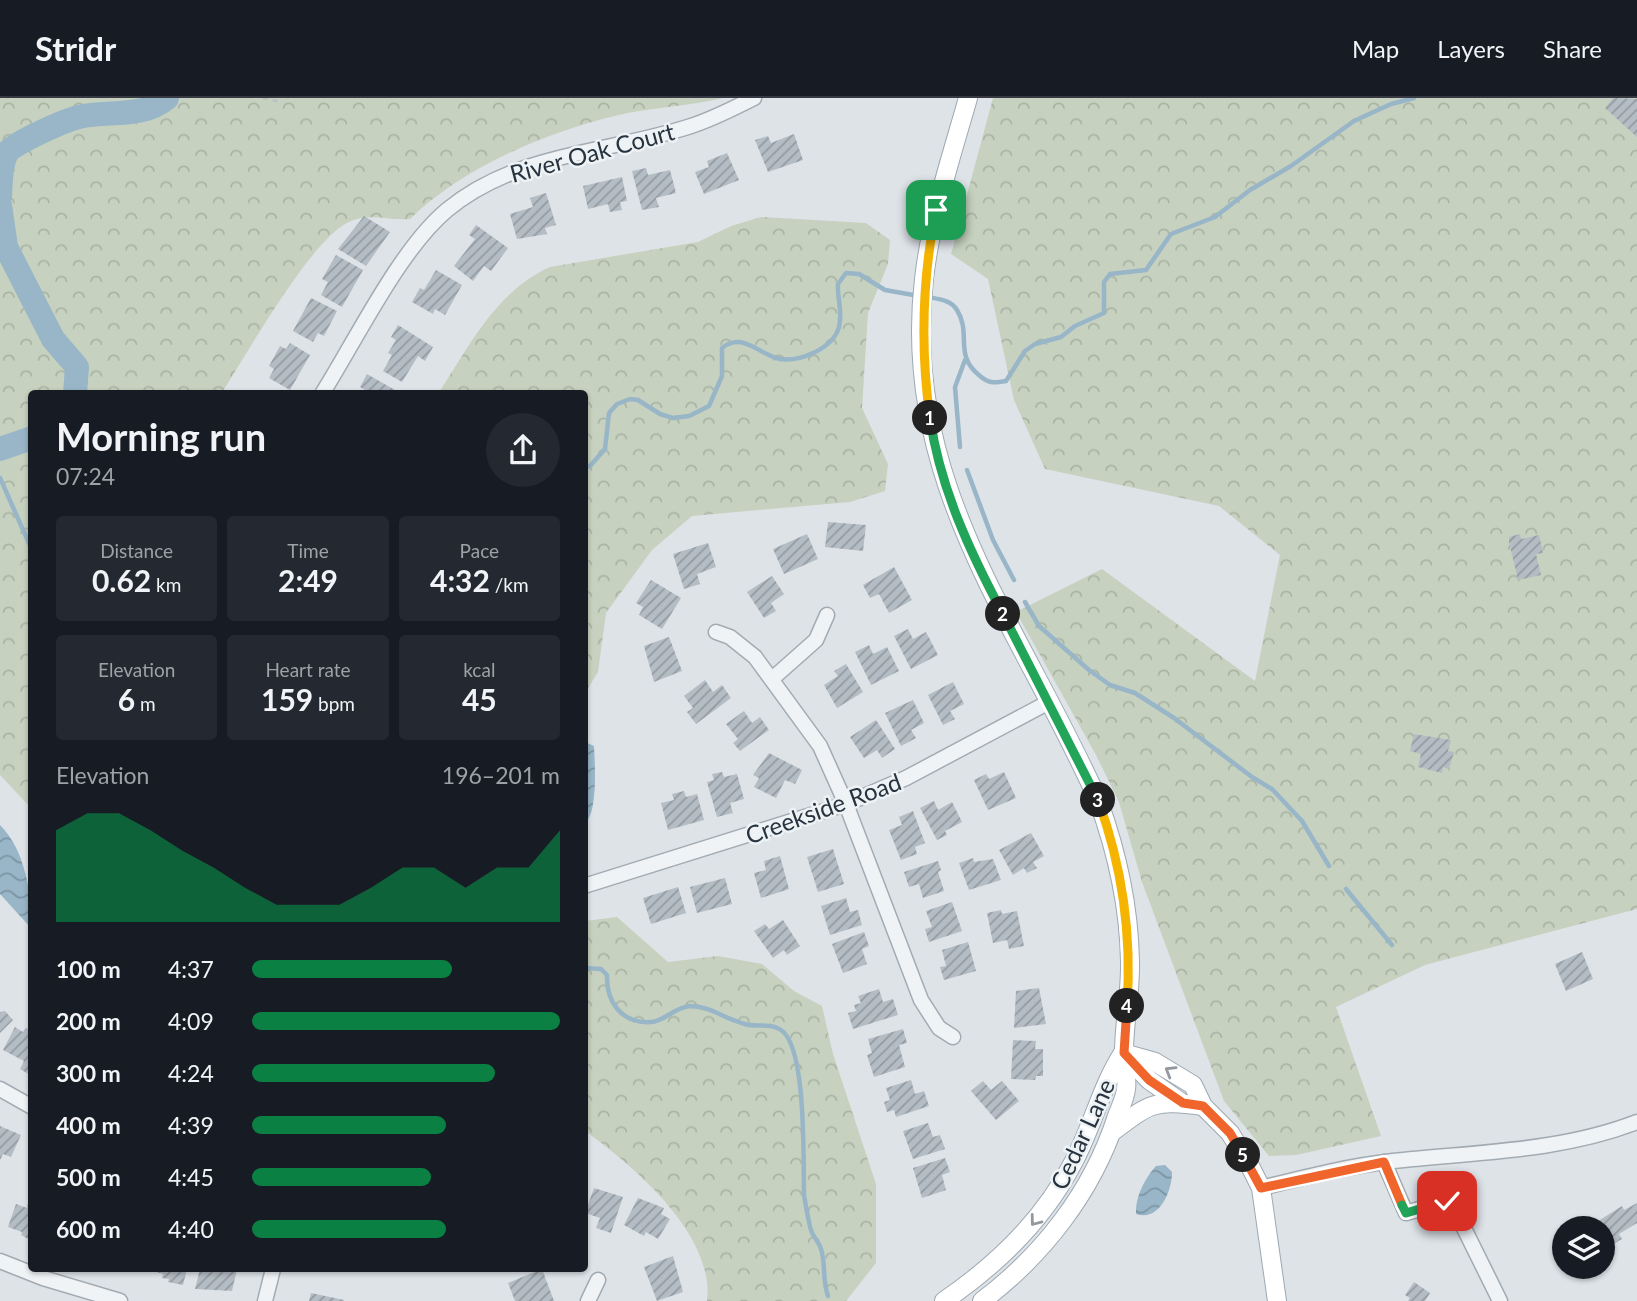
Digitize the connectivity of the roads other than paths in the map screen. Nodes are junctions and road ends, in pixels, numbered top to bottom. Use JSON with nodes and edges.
{"nodes":[{"id":1,"x":754,"y":98,"type":"edge"},
{"id":2,"x":968,"y":98,"type":"edge"},
{"id":3,"x":324,"y":390,"type":"edge"},
{"id":4,"x":827,"y":615,"type":"dead end"},
{"id":5,"x":716,"y":632,"type":"dead end"},
{"id":6,"x":772,"y":678,"type":"junction"},
{"id":7,"x":1049,"y":702,"type":"junction"},
{"id":8,"x":846,"y":804,"type":"junction"},
{"id":9,"x":588,"y":885,"type":"edge"},
{"id":10,"x":953,"y":1037,"type":"dead end"},
{"id":11,"x":1124,"y":1053,"type":"junction"},
{"id":12,"x":0,"y":1089,"type":"edge"},
{"id":13,"x":1183,"y":1103,"type":"junction"},
{"id":14,"x":28,"y":1105,"type":"edge"},
{"id":15,"x":1203,"y":1106,"type":"junction"},
{"id":16,"x":1637,"y":1122,"type":"edge"},
{"id":17,"x":1112,"y":1132,"type":"junction"},
{"id":18,"x":1384,"y":1162,"type":"junction"},
{"id":19,"x":1261,"y":1188,"type":"junction"},
{"id":20,"x":0,"y":1261,"type":"edge"},
{"id":21,"x":272,"y":1272,"type":"edge"},
{"id":22,"x":597,"y":1280,"type":"dead end"},
{"id":23,"x":120,"y":1301,"type":"edge"},
{"id":24,"x":265,"y":1301,"type":"edge"},
{"id":25,"x":588,"y":1301,"type":"edge"},
{"id":26,"x":944,"y":1301,"type":"edge"},
{"id":27,"x":982,"y":1301,"type":"edge"},
{"id":28,"x":1277,"y":1301,"type":"edge"},
{"id":29,"x":1500,"y":1301,"type":"edge"}],
"edges":[{"from":1,"to":3,"type":"street","name":"River Oak Court"},
{"from":2,"to":7,"type":"main road"},
{"from":4,"to":6,"type":"street"},
{"from":5,"to":6,"type":"street"},
{"from":6,"to":8,"type":"street"},
{"from":7,"to":8,"type":"street","name":"Creekside Road"},
{"from":7,"to":11,"type":"main road"},
{"from":8,"to":9,"type":"street","name":"Creekside Road"},
{"from":8,"to":10,"type":"street"},
{"from":11,"to":13,"type":"main road"},
{"from":15,"to":11,"type":"main road","one_way":true},
{"from":11,"to":17,"type":"main road","name":"Cedar Lane"},
{"from":11,"to":26,"type":"main road","name":"Cedar Lane","one_way":true},
{"from":12,"to":14,"type":"street"},
{"from":13,"to":15,"type":"main road"},
{"from":13,"to":17,"type":"main road"},
{"from":15,"to":19,"type":"main road"},
{"from":16,"to":18,"type":"street"},
{"from":17,"to":27,"type":"main road","name":"Cedar Lane"},
{"from":18,"to":19,"type":"street"},
{"from":18,"to":29,"type":"street"},
{"from":19,"to":28,"type":"main road"},
{"from":20,"to":23,"type":"street"},
{"from":21,"to":24,"type":"street"},
{"from":22,"to":25,"type":"street"}]}
